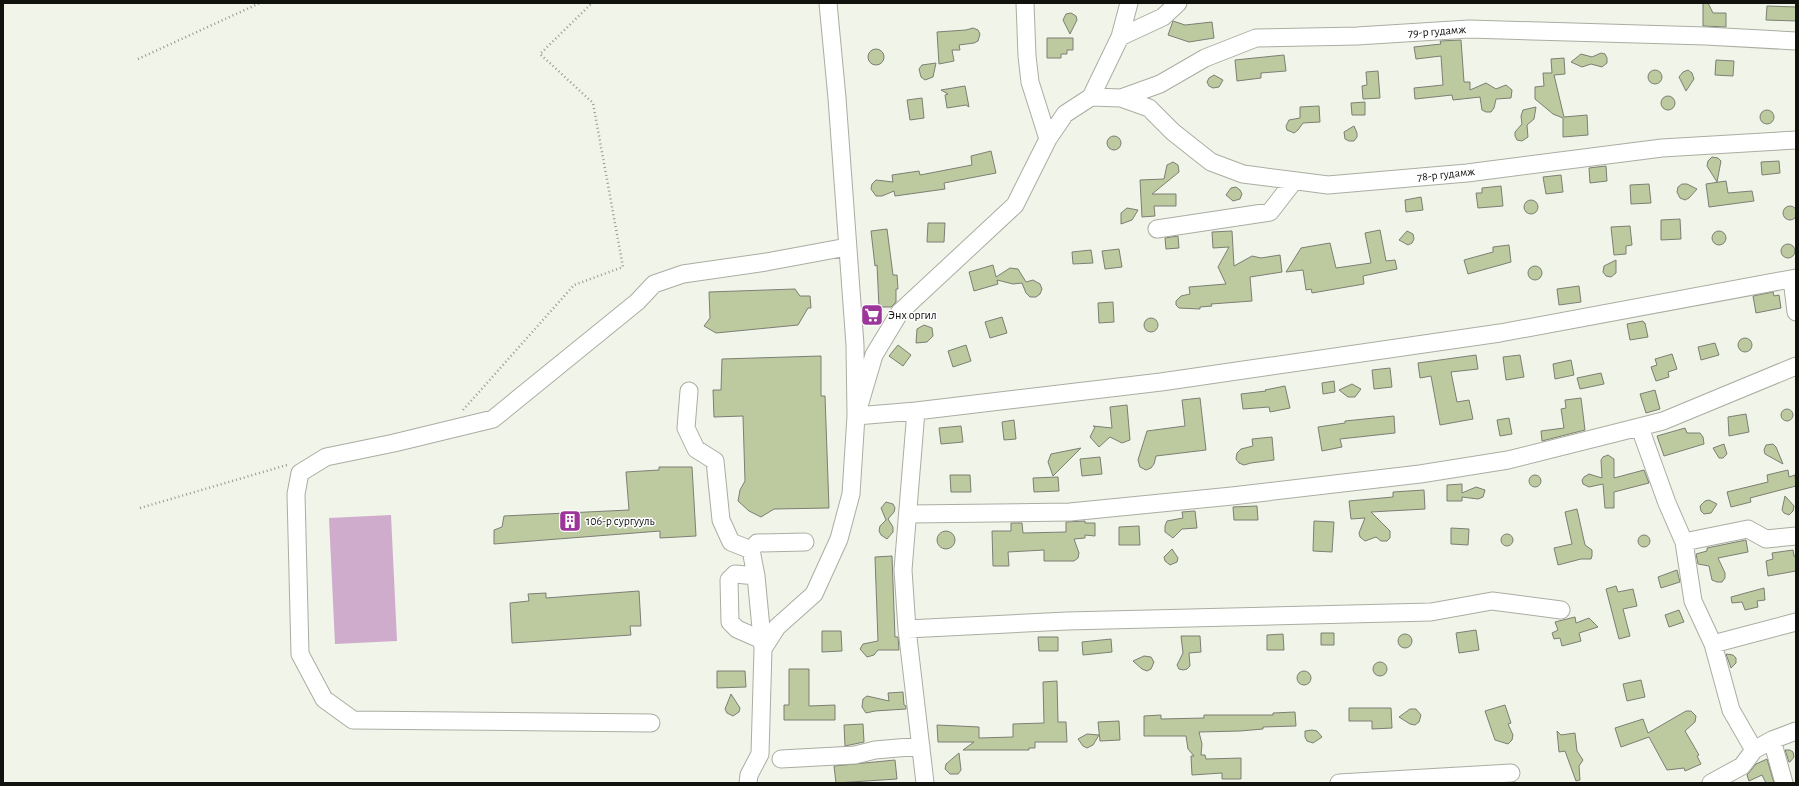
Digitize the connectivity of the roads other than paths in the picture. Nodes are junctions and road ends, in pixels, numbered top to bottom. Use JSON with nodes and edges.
{"nodes":[{"id":1,"x":828,"y":3,"type":"edge"},
{"id":2,"x":1025,"y":3,"type":"edge"},
{"id":3,"x":1129,"y":3,"type":"edge"},
{"id":4,"x":1178,"y":3,"type":"edge"},
{"id":5,"x":1120,"y":37,"type":"junction"},
{"id":6,"x":1796,"y":41,"type":"edge"},
{"id":7,"x":1091,"y":97,"type":"junction"},
{"id":8,"x":1121,"y":98,"type":"junction"},
{"id":9,"x":1048,"y":139,"type":"junction"},
{"id":10,"x":1796,"y":140,"type":"edge"},
{"id":11,"x":1294,"y":181,"type":"junction"},
{"id":12,"x":1157,"y":229,"type":"dead end"},
{"id":13,"x":847,"y":247,"type":"junction"},
{"id":14,"x":1794,"y":278,"type":"edge"},
{"id":15,"x":1796,"y":312,"type":"edge"},
{"id":16,"x":1796,"y":366,"type":"edge"},
{"id":17,"x":689,"y":391,"type":"dead end"},
{"id":18,"x":916,"y":411,"type":"junction"},
{"id":19,"x":856,"y":416,"type":"junction"},
{"id":20,"x":1640,"y":428,"type":"junction"},
{"id":21,"x":909,"y":514,"type":"junction"},
{"id":22,"x":1796,"y":536,"type":"edge"},
{"id":23,"x":805,"y":542,"type":"dead end"},
{"id":24,"x":1684,"y":542,"type":"junction"},
{"id":25,"x":751,"y":550,"type":"junction"},
{"id":26,"x":756,"y":576,"type":"junction"},
{"id":27,"x":1562,"y":610,"type":"dead end"},
{"id":28,"x":1796,"y":622,"type":"edge"},
{"id":29,"x":907,"y":629,"type":"junction"},
{"id":30,"x":762,"y":644,"type":"junction"},
{"id":31,"x":1713,"y":644,"type":"junction"},
{"id":32,"x":651,"y":723,"type":"dead end"},
{"id":33,"x":1796,"y":731,"type":"edge"},
{"id":34,"x":1772,"y":740,"type":"junction"},
{"id":35,"x":921,"y":746,"type":"junction"},
{"id":36,"x":1754,"y":750,"type":"junction"},
{"id":37,"x":781,"y":759,"type":"dead end"},
{"id":38,"x":1511,"y":773,"type":"dead end"},
{"id":39,"x":748,"y":783,"type":"edge"},
{"id":40,"x":925,"y":783,"type":"edge"},
{"id":41,"x":1339,"y":783,"type":"edge"},
{"id":42,"x":1711,"y":783,"type":"edge"},
{"id":43,"x":1784,"y":783,"type":"edge"}],
"edges":[{"from":1,"to":13,"type":"street"},
{"from":2,"to":9,"type":"street"},
{"from":3,"to":5,"type":"street"},
{"from":4,"to":5,"type":"street"},
{"from":5,"to":7,"type":"street"},
{"from":6,"to":8,"type":"street","name":"79-р гудамж"},
{"from":7,"to":8,"type":"street","name":"79-р гудамж"},
{"from":7,"to":9,"type":"street"},
{"from":8,"to":11,"type":"street","name":"78-р гудамж"},
{"from":9,"to":19,"type":"street"},
{"from":10,"to":11,"type":"street","name":"78-р гудамж"},
{"from":11,"to":12,"type":"street"},
{"from":13,"to":19,"type":"street"},
{"from":13,"to":32,"type":"street"},
{"from":14,"to":15,"type":"street"},
{"from":14,"to":18,"type":"street"},
{"from":16,"to":20,"type":"street"},
{"from":17,"to":25,"type":"street"},
{"from":18,"to":19,"type":"street"},
{"from":18,"to":21,"type":"street"},
{"from":19,"to":30,"type":"street"},
{"from":20,"to":21,"type":"street"},
{"from":20,"to":24,"type":"street"},
{"from":21,"to":29,"type":"street"},
{"from":22,"to":24,"type":"street"},
{"from":23,"to":25,"type":"street"},
{"from":24,"to":31,"type":"street"},
{"from":25,"to":26,"type":"street"},
{"from":26,"to":30,"type":"street"},
{"from":26,"to":30,"type":"street"},
{"from":27,"to":29,"type":"street"},
{"from":28,"to":31,"type":"street"},
{"from":29,"to":35,"type":"street"},
{"from":30,"to":39,"type":"street"},
{"from":31,"to":36,"type":"street"},
{"from":33,"to":34,"type":"street"},
{"from":34,"to":36,"type":"street"},
{"from":34,"to":43,"type":"street"},
{"from":35,"to":37,"type":"street"},
{"from":35,"to":40,"type":"street"},
{"from":36,"to":42,"type":"street"},
{"from":38,"to":41,"type":"street"}]}
